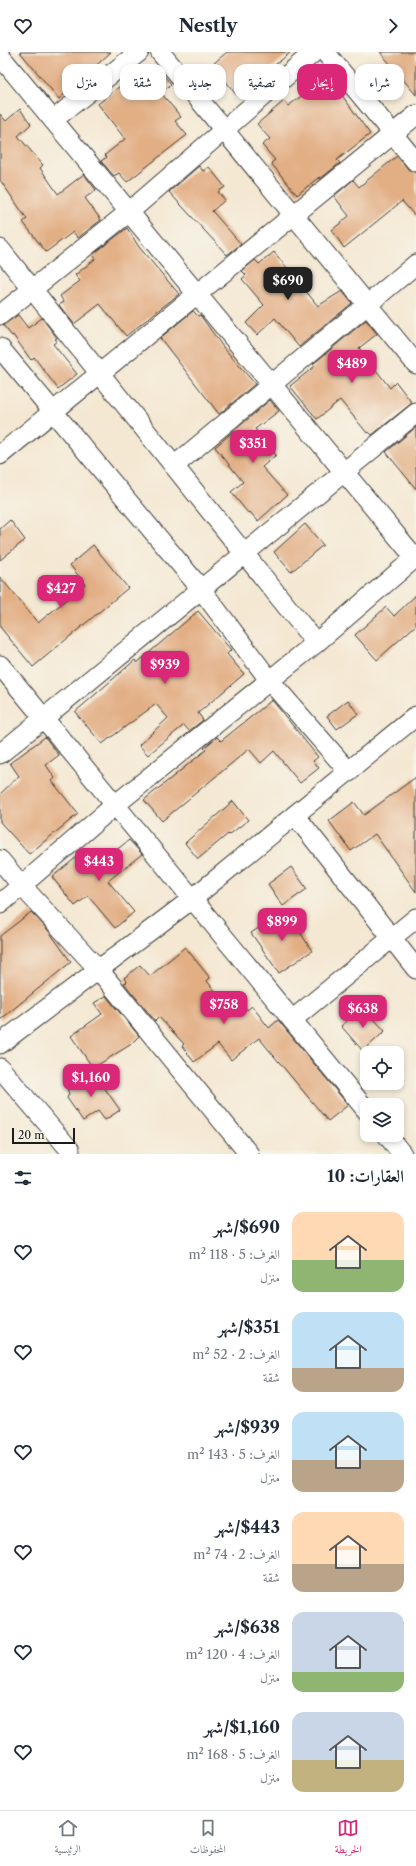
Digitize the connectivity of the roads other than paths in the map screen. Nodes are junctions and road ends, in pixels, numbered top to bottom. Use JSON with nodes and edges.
{"nodes":[{"id":1,"x":139,"y":52,"type":"edge"},
{"id":2,"x":160,"y":52,"type":"edge"},
{"id":3,"x":314,"y":52,"type":"edge"},
{"id":4,"x":325,"y":52,"type":"edge"},
{"id":5,"x":1,"y":56,"type":"edge"},
{"id":6,"x":416,"y":114,"type":"edge"},
{"id":7,"x":53,"y":120,"type":"junction"},
{"id":8,"x":223,"y":129,"type":"junction"},
{"id":9,"x":393,"y":134,"type":"junction"},
{"id":10,"x":416,"y":162,"type":"edge"},
{"id":11,"x":129,"y":212,"type":"junction"},
{"id":12,"x":294,"y":215,"type":"junction"},
{"id":13,"x":0,"y":249,"type":"edge"},
{"id":14,"x":416,"y":264,"type":"edge"},
{"id":15,"x":31,"y":288,"type":"junction"},
{"id":16,"x":197,"y":294,"type":"junction"},
{"id":17,"x":367,"y":304,"type":"junction"},
{"id":18,"x":0,"y":314,"type":"edge"},
{"id":19,"x":0,"y":348,"type":"edge"},
{"id":20,"x":416,"y":364,"type":"edge"},
{"id":21,"x":100,"y":373,"type":"junction"},
{"id":22,"x":271,"y":383,"type":"junction"},
{"id":23,"x":53,"y":412,"type":"junction"},
{"id":24,"x":416,"y":413,"type":"edge"},
{"id":25,"x":0,"y":455,"type":"edge"},
{"id":26,"x":174,"y":466,"type":"junction"},
{"id":27,"x":344,"y":472,"type":"junction"},
{"id":28,"x":244,"y":554,"type":"junction"},
{"id":29,"x":416,"y":558,"type":"edge"},
{"id":30,"x":201,"y":589,"type":"junction"},
{"id":31,"x":316,"y":644,"type":"junction"},
{"id":32,"x":0,"y":665,"type":"edge"},
{"id":33,"x":270,"y":681,"type":"junction"},
{"id":34,"x":416,"y":716,"type":"edge"},
{"id":35,"x":44,"y":718,"type":"junction"},
{"id":36,"x":0,"y":754,"type":"edge"},
{"id":37,"x":349,"y":772,"type":"junction"},
{"id":38,"x":115,"y":805,"type":"junction"},
{"id":39,"x":295,"y":815,"type":"junction"},
{"id":40,"x":0,"y":860,"type":"edge"},
{"id":41,"x":22,"y":886,"type":"junction"},
{"id":42,"x":192,"y":899,"type":"junction"},
{"id":43,"x":0,"y":904,"type":"edge"},
{"id":44,"x":416,"y":918,"type":"edge"},
{"id":45,"x":392,"y":938,"type":"junction"},
{"id":46,"x":416,"y":969,"type":"edge"},
{"id":47,"x":99,"y":970,"type":"junction"},
{"id":48,"x":292,"y":1020,"type":"junction"},
{"id":49,"x":0,"y":1044,"type":"edge"},
{"id":50,"x":0,"y":1068,"type":"edge"},
{"id":51,"x":360,"y":1103,"type":"edge"},
{"id":52,"x":393,"y":1142,"type":"edge"},
{"id":53,"x":70,"y":1150,"type":"dead end"},
{"id":54,"x":249,"y":1154,"type":"edge"},
{"id":55,"x":402,"y":1154,"type":"edge"}],
"edges":[{"from":1,"to":7,"type":"street"},
{"from":2,"to":8,"type":"street"},
{"from":3,"to":8,"type":"street"},
{"from":4,"to":9,"type":"street"},
{"from":5,"to":7,"type":"street"},
{"from":6,"to":9,"type":"street"},
{"from":7,"to":11,"type":"street"},
{"from":8,"to":11,"type":"street"},
{"from":8,"to":12,"type":"street"},
{"from":9,"to":10,"type":"street"},
{"from":9,"to":12,"type":"street"},
{"from":11,"to":15,"type":"street"},
{"from":11,"to":16,"type":"street"},
{"from":12,"to":16,"type":"street"},
{"from":12,"to":17,"type":"street"},
{"from":13,"to":15,"type":"street"},
{"from":14,"to":17,"type":"street"},
{"from":15,"to":18,"type":"street"},
{"from":15,"to":21,"type":"street"},
{"from":16,"to":21,"type":"street"},
{"from":16,"to":22,"type":"street"},
{"from":17,"to":20,"type":"street"},
{"from":17,"to":22,"type":"street"},
{"from":19,"to":23,"type":"street"},
{"from":21,"to":23,"type":"street"},
{"from":21,"to":26,"type":"street"},
{"from":22,"to":26,"type":"street"},
{"from":22,"to":27,"type":"street"},
{"from":23,"to":25,"type":"street"},
{"from":23,"to":30,"type":"street"},
{"from":24,"to":27,"type":"street"},
{"from":26,"to":28,"type":"street"},
{"from":27,"to":28,"type":"street"},
{"from":27,"to":29,"type":"street"},
{"from":28,"to":30,"type":"street"},
{"from":28,"to":31,"type":"street"},
{"from":29,"to":31,"type":"street"},
{"from":30,"to":33,"type":"street"},
{"from":30,"to":35,"type":"street"},
{"from":31,"to":33,"type":"street"},
{"from":32,"to":35,"type":"street"},
{"from":33,"to":37,"type":"street"},
{"from":33,"to":38,"type":"street"},
{"from":34,"to":37,"type":"street"},
{"from":35,"to":36,"type":"street"},
{"from":35,"to":38,"type":"street"},
{"from":37,"to":39,"type":"street"},
{"from":38,"to":41,"type":"street"},
{"from":38,"to":42,"type":"street"},
{"from":39,"to":42,"type":"street"},
{"from":39,"to":45,"type":"street"},
{"from":40,"to":41,"type":"street"},
{"from":41,"to":43,"type":"street"},
{"from":41,"to":47,"type":"street"},
{"from":42,"to":47,"type":"street"},
{"from":42,"to":48,"type":"street"},
{"from":44,"to":45,"type":"street"},
{"from":45,"to":46,"type":"street"},
{"from":45,"to":48,"type":"street"},
{"from":47,"to":49,"type":"street"},
{"from":47,"to":54,"type":"street"},
{"from":48,"to":51,"type":"street"},
{"from":50,"to":53,"type":"street"},
{"from":52,"to":55,"type":"street"}]}
